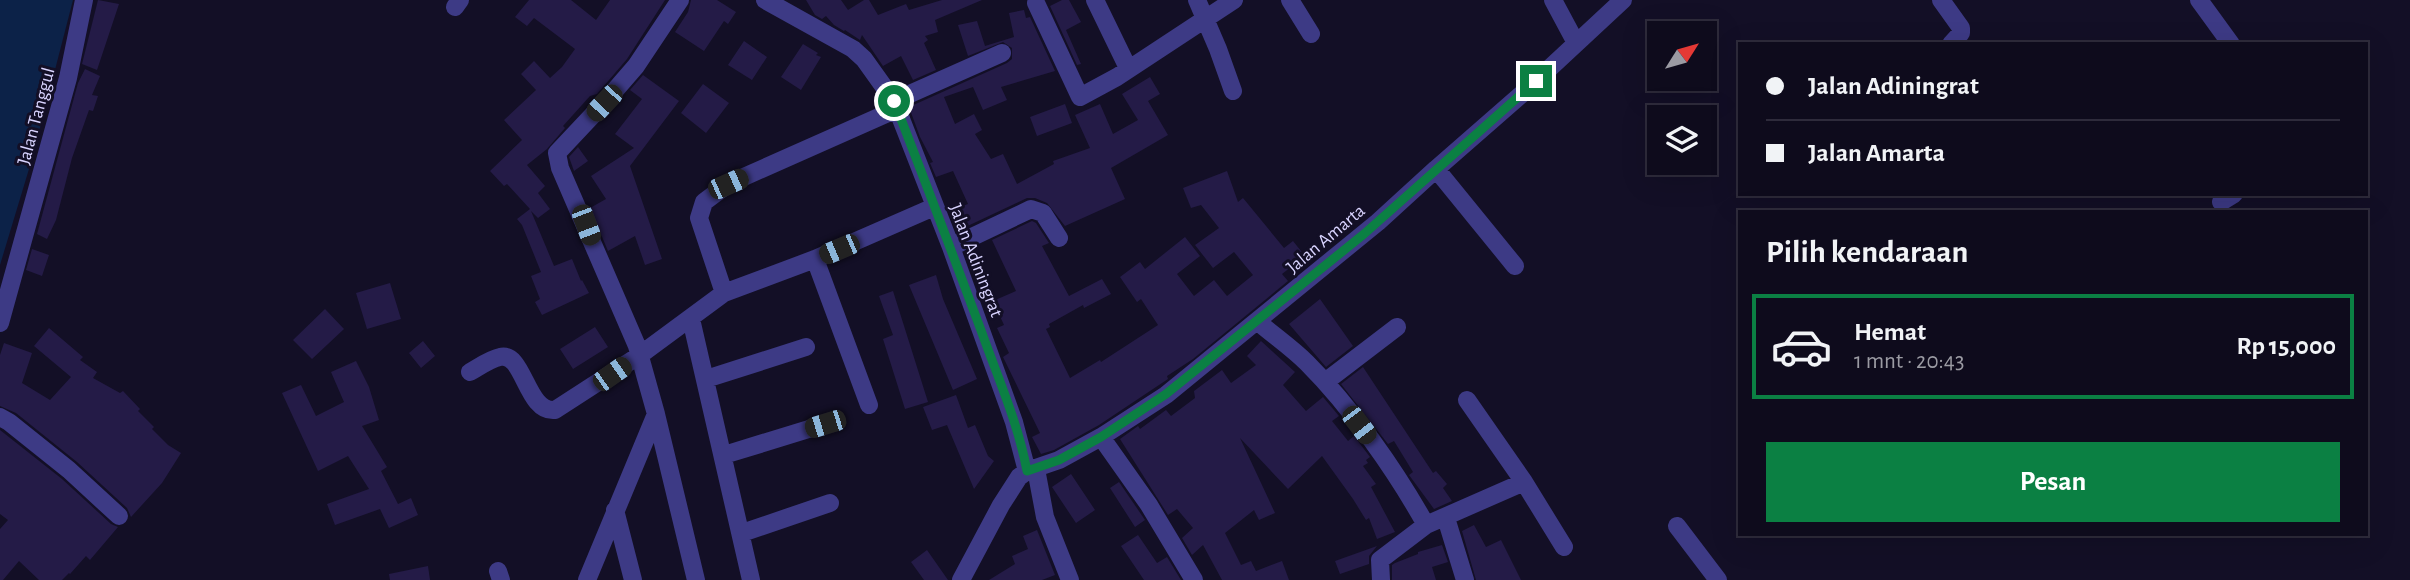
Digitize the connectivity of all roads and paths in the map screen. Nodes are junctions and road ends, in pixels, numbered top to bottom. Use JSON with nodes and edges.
{"nodes":[{"id":1,"x":84,"y":0,"type":"edge"},
{"id":2,"x":680,"y":0,"type":"edge"},
{"id":3,"x":765,"y":0,"type":"edge"},
{"id":4,"x":1095,"y":0,"type":"edge"},
{"id":5,"x":1197,"y":0,"type":"edge"},
{"id":6,"x":1234,"y":0,"type":"edge"},
{"id":7,"x":1290,"y":0,"type":"edge"},
{"id":8,"x":1553,"y":0,"type":"edge"},
{"id":9,"x":1623,"y":0,"type":"edge"},
{"id":10,"x":1941,"y":0,"type":"edge"},
{"id":11,"x":2199,"y":0,"type":"edge"},
{"id":12,"x":1037,"y":3,"type":"dead end"},
{"id":13,"x":1204,"y":19,"type":"junction"},
{"id":14,"x":1311,"y":34,"type":"dead end"},
{"id":15,"x":1953,"y":42,"type":"edge"},
{"id":16,"x":2230,"y":42,"type":"edge"},
{"id":17,"x":1576,"y":43,"type":"junction"},
{"id":18,"x":1002,"y":53,"type":"dead end"},
{"id":19,"x":1128,"y":68,"type":"junction"},
{"id":20,"x":1233,"y":91,"type":"dead end"},
{"id":21,"x":895,"y":105,"type":"junction"},
{"id":22,"x":1436,"y":169,"type":"junction"},
{"id":23,"x":934,"y":207,"type":"junction"},
{"id":24,"x":1059,"y":238,"type":"dead end"},
{"id":25,"x":951,"y":247,"type":"junction"},
{"id":26,"x":815,"y":259,"type":"junction"},
{"id":27,"x":1515,"y":266,"type":"dead end"},
{"id":28,"x":724,"y":293,"type":"junction"},
{"id":29,"x":691,"y":319,"type":"junction"},
{"id":30,"x":1257,"y":321,"type":"junction"},
{"id":31,"x":0,"y":323,"type":"edge"},
{"id":32,"x":1397,"y":327,"type":"dead end"},
{"id":33,"x":806,"y":347,"type":"dead end"},
{"id":34,"x":640,"y":355,"type":"junction"},
{"id":35,"x":470,"y":372,"type":"dead end"},
{"id":36,"x":706,"y":379,"type":"junction"},
{"id":37,"x":1325,"y":382,"type":"junction"},
{"id":38,"x":1467,"y":400,"type":"dead end"},
{"id":39,"x":869,"y":405,"type":"dead end"},
{"id":40,"x":656,"y":414,"type":"junction"},
{"id":41,"x":0,"y":417,"type":"edge"},
{"id":42,"x":825,"y":424,"type":"dead end"},
{"id":43,"x":1101,"y":437,"type":"junction"},
{"id":44,"x":724,"y":455,"type":"junction"},
{"id":45,"x":1032,"y":470,"type":"junction"},
{"id":46,"x":1524,"y":482,"type":"junction"},
{"id":47,"x":830,"y":503,"type":"dead end"},
{"id":48,"x":615,"y":510,"type":"junction"},
{"id":49,"x":119,"y":516,"type":"dead end"},
{"id":50,"x":1446,"y":518,"type":"junction"},
{"id":51,"x":1426,"y":526,"type":"junction"},
{"id":52,"x":1677,"y":526,"type":"dead end"},
{"id":53,"x":742,"y":533,"type":"junction"},
{"id":54,"x":1564,"y":548,"type":"dead end"},
{"id":55,"x":1716,"y":579,"type":"edge"},
{"id":56,"x":587,"y":580,"type":"edge"},
{"id":57,"x":633,"y":580,"type":"edge"},
{"id":58,"x":696,"y":580,"type":"edge"},
{"id":59,"x":751,"y":580,"type":"edge"},
{"id":60,"x":961,"y":580,"type":"edge"},
{"id":61,"x":1070,"y":580,"type":"edge"},
{"id":62,"x":1194,"y":580,"type":"edge"},
{"id":63,"x":1381,"y":580,"type":"edge"},
{"id":64,"x":1465,"y":580,"type":"edge"}],
"edges":[{"from":1,"to":31,"type":"street","name":"Jalan Tanggul"},
{"from":2,"to":34,"type":"street"},
{"from":3,"to":21,"type":"street","name":"Jalan Adiningrat"},
{"from":4,"to":19,"type":"street"},
{"from":5,"to":13,"type":"street"},
{"from":6,"to":13,"type":"street"},
{"from":7,"to":14,"type":"street"},
{"from":8,"to":17,"type":"street"},
{"from":9,"to":17,"type":"street","name":"Jalan Amarta"},
{"from":10,"to":15,"type":"street"},
{"from":11,"to":16,"type":"street"},
{"from":12,"to":19,"type":"street"},
{"from":13,"to":19,"type":"street"},
{"from":13,"to":20,"type":"street"},
{"from":17,"to":22,"type":"street","name":"Jalan Amarta"},
{"from":18,"to":21,"type":"street"},
{"from":21,"to":23,"type":"street","name":"Jalan Adiningrat"},
{"from":21,"to":28,"type":"street"},
{"from":22,"to":27,"type":"street"},
{"from":22,"to":30,"type":"street","name":"Jalan Amarta"},
{"from":23,"to":25,"type":"street","name":"Jalan Adiningrat"},
{"from":23,"to":26,"type":"street"},
{"from":24,"to":25,"type":"street"},
{"from":25,"to":45,"type":"street","name":"Jalan Adiningrat"},
{"from":26,"to":28,"type":"street"},
{"from":26,"to":39,"type":"street"},
{"from":28,"to":29,"type":"street"},
{"from":29,"to":34,"type":"street"},
{"from":29,"to":36,"type":"street"},
{"from":30,"to":37,"type":"street"},
{"from":30,"to":43,"type":"street","name":"Jalan Amarta"},
{"from":32,"to":37,"type":"street"},
{"from":33,"to":36,"type":"street"},
{"from":34,"to":35,"type":"street"},
{"from":34,"to":40,"type":"street"},
{"from":36,"to":44,"type":"street"},
{"from":37,"to":51,"type":"street"},
{"from":38,"to":46,"type":"street"},
{"from":40,"to":48,"type":"street"},
{"from":40,"to":58,"type":"street"},
{"from":41,"to":49,"type":"street"},
{"from":42,"to":44,"type":"street"},
{"from":43,"to":45,"type":"street","name":"Jalan Amarta"},
{"from":43,"to":62,"type":"street"},
{"from":44,"to":53,"type":"street"},
{"from":45,"to":60,"type":"street"},
{"from":45,"to":61,"type":"street","name":"Jalan Adiningrat"},
{"from":46,"to":50,"type":"street"},
{"from":46,"to":54,"type":"street"},
{"from":47,"to":53,"type":"street"},
{"from":48,"to":56,"type":"street"},
{"from":48,"to":57,"type":"street"},
{"from":50,"to":51,"type":"street"},
{"from":50,"to":64,"type":"street"},
{"from":51,"to":63,"type":"street"},
{"from":52,"to":55,"type":"street"},
{"from":53,"to":59,"type":"street"}]}
